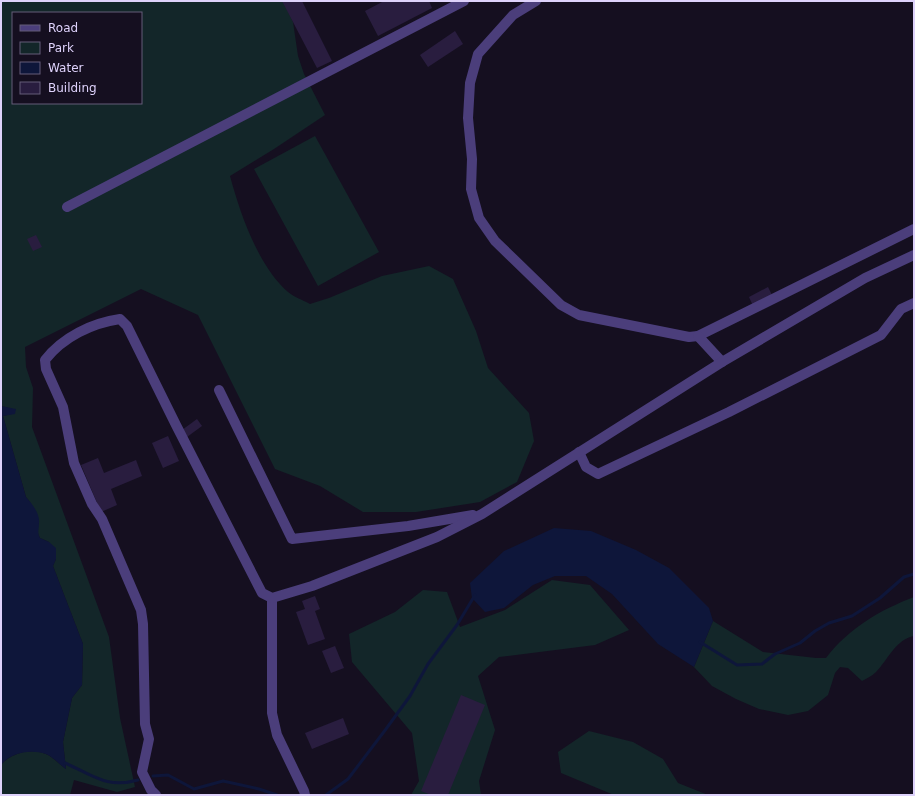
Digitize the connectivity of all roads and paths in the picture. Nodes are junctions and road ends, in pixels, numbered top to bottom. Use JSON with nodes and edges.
{"nodes":[{"id":1,"x":464,"y":1,"type":"edge"},
{"id":2,"x":536,"y":1,"type":"edge"},
{"id":3,"x":67,"y":207,"type":"dead end"},
{"id":4,"x":914,"y":230,"type":"edge"},
{"id":5,"x":914,"y":255,"type":"edge"},
{"id":6,"x":914,"y":303,"type":"edge"},
{"id":7,"x":698,"y":336,"type":"junction"},
{"id":8,"x":722,"y":362,"type":"junction"},
{"id":9,"x":219,"y":390,"type":"dead end"},
{"id":10,"x":579,"y":452,"type":"junction"},
{"id":11,"x":482,"y":514,"type":"junction"},
{"id":12,"x":272,"y":598,"type":"junction"},
{"id":13,"x":156,"y":795,"type":"edge"},
{"id":14,"x":305,"y":795,"type":"edge"}],
"edges":[{"from":1,"to":3,"type":"street"},
{"from":2,"to":7,"type":"street"},
{"from":4,"to":7,"type":"street"},
{"from":5,"to":8,"type":"street"},
{"from":6,"to":10,"type":"street"},
{"from":7,"to":8,"type":"street"},
{"from":8,"to":10,"type":"street"},
{"from":9,"to":11,"type":"street"},
{"from":10,"to":11,"type":"street"},
{"from":11,"to":12,"type":"street"},
{"from":12,"to":13,"type":"street"},
{"from":12,"to":14,"type":"street"}]}
